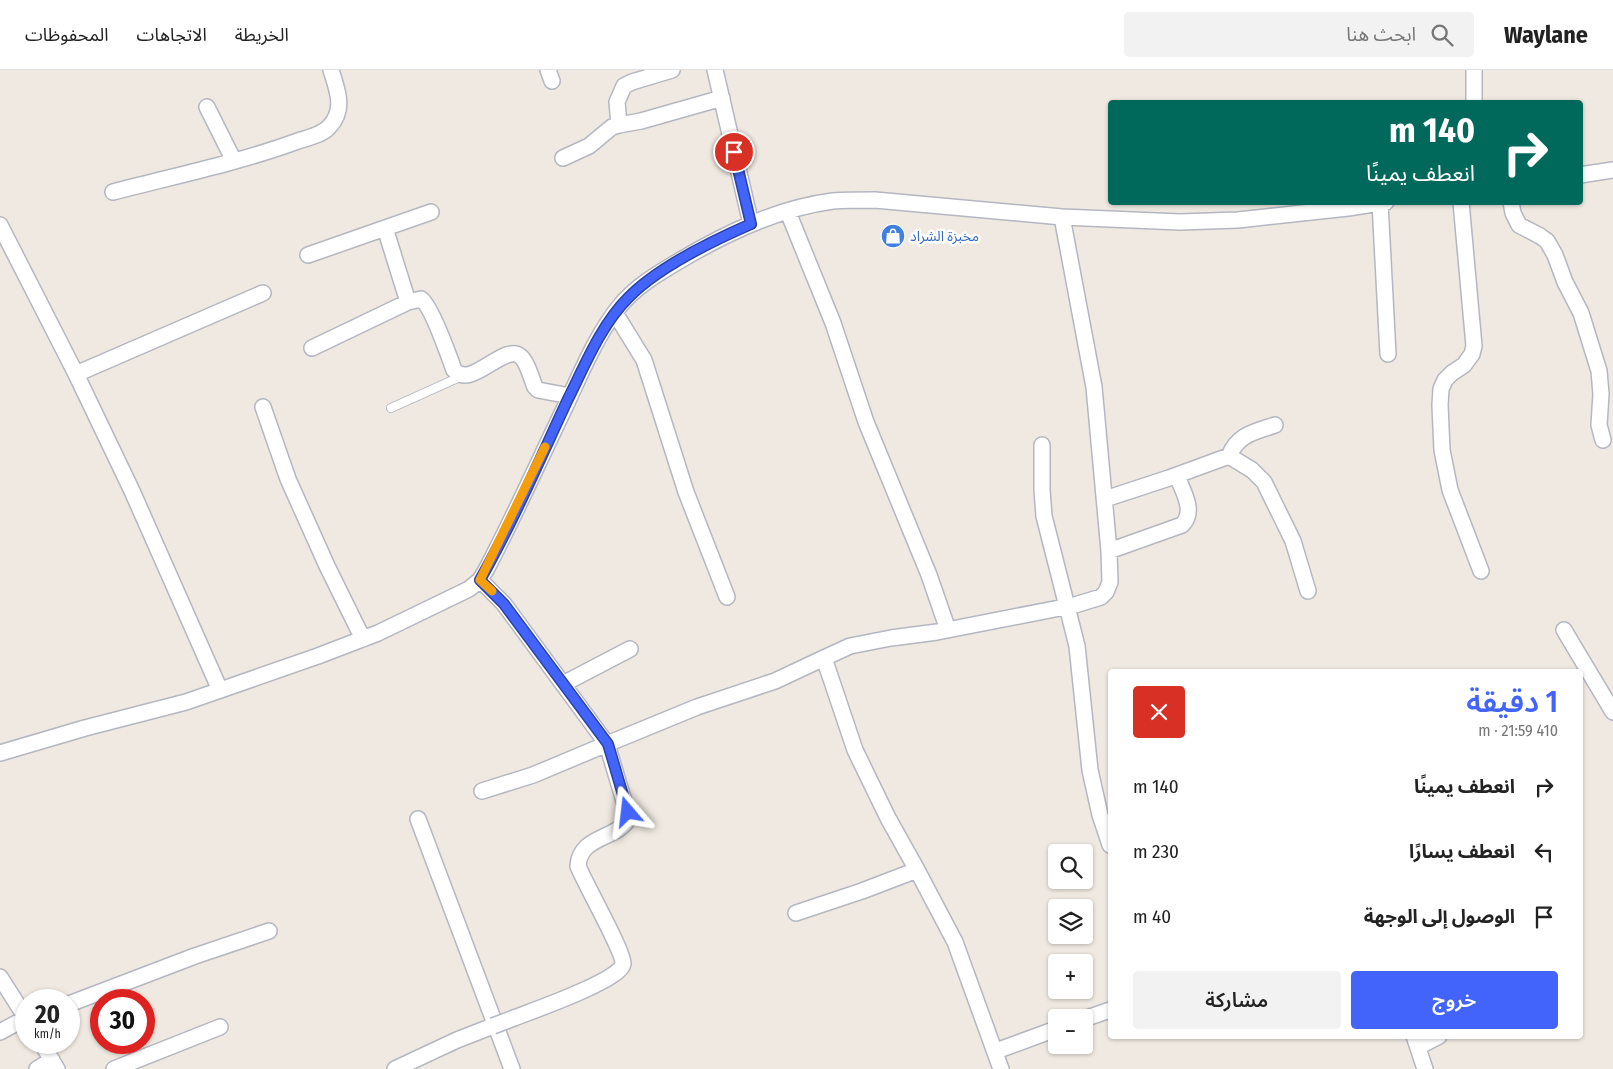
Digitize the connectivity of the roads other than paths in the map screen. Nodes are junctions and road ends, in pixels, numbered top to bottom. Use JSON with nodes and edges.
{"nodes":[{"id":1,"x":331,"y":70,"type":"edge"},
{"id":2,"x":672,"y":70,"type":"edge"},
{"id":3,"x":715,"y":70,"type":"edge"},
{"id":4,"x":1474,"y":70,"type":"edge"},
{"id":5,"x":722,"y":98,"type":"junction"},
{"id":6,"x":1474,"y":100,"type":"edge"},
{"id":7,"x":207,"y":107,"type":"dead end"},
{"id":8,"x":620,"y":124,"type":"junction"},
{"id":9,"x":564,"y":158,"type":"dead end"},
{"id":10,"x":234,"y":161,"type":"junction"},
{"id":11,"x":1613,"y":170,"type":"edge"},
{"id":12,"x":1583,"y":175,"type":"edge"},
{"id":13,"x":113,"y":192,"type":"dead end"},
{"id":14,"x":1368,"y":205,"type":"edge"},
{"id":15,"x":1383,"y":205,"type":"edge"},
{"id":16,"x":1461,"y":205,"type":"edge"},
{"id":17,"x":1512,"y":205,"type":"edge"},
{"id":18,"x":431,"y":212,"type":"dead end"},
{"id":19,"x":788,"y":212,"type":"junction"},
{"id":20,"x":1062,"y":217,"type":"junction"},
{"id":21,"x":751,"y":224,"type":"junction"},
{"id":22,"x":0,"y":225,"type":"edge"},
{"id":23,"x":385,"y":228,"type":"junction"},
{"id":24,"x":308,"y":255,"type":"dead end"},
{"id":25,"x":263,"y":293,"type":"dead end"},
{"id":26,"x":408,"y":302,"type":"junction"},
{"id":27,"x":615,"y":313,"type":"junction"},
{"id":28,"x":312,"y":348,"type":"dead end"},
{"id":29,"x":1388,"y":354,"type":"dead end"},
{"id":30,"x":76,"y":374,"type":"junction"},
{"id":31,"x":462,"y":376,"type":"junction"},
{"id":32,"x":564,"y":395,"type":"junction"},
{"id":33,"x":263,"y":408,"type":"dead end"},
{"id":34,"x":391,"y":408,"type":"dead end"},
{"id":35,"x":1274,"y":425,"type":"dead end"},
{"id":36,"x":1603,"y":440,"type":"dead end"},
{"id":37,"x":1042,"y":445,"type":"dead end"},
{"id":38,"x":1229,"y":456,"type":"junction"},
{"id":39,"x":1177,"y":476,"type":"junction"},
{"id":40,"x":1105,"y":499,"type":"junction"},
{"id":41,"x":1109,"y":552,"type":"junction"},
{"id":42,"x":1481,"y":571,"type":"dead end"},
{"id":43,"x":475,"y":584,"type":"junction"},
{"id":44,"x":1308,"y":591,"type":"dead end"},
{"id":45,"x":727,"y":597,"type":"dead end"},
{"id":46,"x":1066,"y":606,"type":"junction"},
{"id":47,"x":948,"y":630,"type":"junction"},
{"id":48,"x":1564,"y":630,"type":"dead end"},
{"id":49,"x":363,"y":639,"type":"junction"},
{"id":50,"x":630,"y":649,"type":"dead end"},
{"id":51,"x":824,"y":658,"type":"junction"},
{"id":52,"x":563,"y":684,"type":"junction"},
{"id":53,"x":220,"y":690,"type":"junction"},
{"id":54,"x":1613,"y":712,"type":"edge"},
{"id":55,"x":608,"y":744,"type":"junction"},
{"id":56,"x":0,"y":753,"type":"edge"},
{"id":57,"x":482,"y":791,"type":"dead end"},
{"id":58,"x":418,"y":819,"type":"dead end"},
{"id":59,"x":1108,"y":839,"type":"edge"},
{"id":60,"x":918,"y":870,"type":"junction"},
{"id":61,"x":796,"y":913,"type":"dead end"},
{"id":62,"x":269,"y":931,"type":"dead end"},
{"id":63,"x":0,"y":976,"type":"edge"},
{"id":64,"x":15,"y":1000,"type":"edge"},
{"id":65,"x":80,"y":1000,"type":"edge"},
{"id":66,"x":1108,"y":1011,"type":"edge"},
{"id":67,"x":1093,"y":1017,"type":"edge"},
{"id":68,"x":15,"y":1024,"type":"edge"},
{"id":69,"x":220,"y":1026,"type":"dead end"},
{"id":70,"x":0,"y":1032,"type":"edge"},
{"id":71,"x":1048,"y":1032,"type":"edge"},
{"id":72,"x":1416,"y":1042,"type":"edge"},
{"id":73,"x":996,"y":1051,"type":"junction"},
{"id":74,"x":48,"y":1054,"type":"edge"},
{"id":75,"x":55,"y":1065,"type":"edge"},
{"id":76,"x":37,"y":1069,"type":"edge"},
{"id":77,"x":114,"y":1069,"type":"edge"},
{"id":78,"x":395,"y":1069,"type":"edge"},
{"id":79,"x":512,"y":1069,"type":"edge"},
{"id":80,"x":1001,"y":1069,"type":"edge"},
{"id":81,"x":1425,"y":1069,"type":"edge"}],
"edges":[{"from":1,"to":10,"type":"street"},
{"from":2,"to":8,"type":"street"},
{"from":3,"to":5,"type":"street"},
{"from":4,"to":6,"type":"street"},
{"from":5,"to":8,"type":"street"},
{"from":5,"to":21,"type":"street"},
{"from":7,"to":10,"type":"street"},
{"from":8,"to":9,"type":"street"},
{"from":10,"to":13,"type":"street"},
{"from":11,"to":12,"type":"street"},
{"from":14,"to":20,"type":"street"},
{"from":15,"to":29,"type":"street"},
{"from":16,"to":42,"type":"street"},
{"from":17,"to":36,"type":"street"},
{"from":18,"to":23,"type":"street"},
{"from":19,"to":20,"type":"street"},
{"from":19,"to":21,"type":"street"},
{"from":19,"to":47,"type":"street"},
{"from":20,"to":40,"type":"street"},
{"from":21,"to":27,"type":"street"},
{"from":22,"to":30,"type":"street"},
{"from":23,"to":24,"type":"street"},
{"from":23,"to":26,"type":"street"},
{"from":25,"to":30,"type":"street"},
{"from":26,"to":28,"type":"street"},
{"from":26,"to":31,"type":"street"},
{"from":27,"to":32,"type":"street"},
{"from":27,"to":45,"type":"street"},
{"from":30,"to":53,"type":"street"},
{"from":31,"to":32,"type":"street"},
{"from":31,"to":34,"type":"lane"},
{"from":32,"to":43,"type":"street"},
{"from":33,"to":49,"type":"street"},
{"from":35,"to":38,"type":"street"},
{"from":37,"to":46,"type":"street"},
{"from":38,"to":39,"type":"street"},
{"from":38,"to":44,"type":"street"},
{"from":39,"to":40,"type":"street"},
{"from":39,"to":41,"type":"street"},
{"from":40,"to":41,"type":"street"},
{"from":41,"to":46,"type":"street"},
{"from":43,"to":49,"type":"street"},
{"from":43,"to":52,"type":"street"},
{"from":46,"to":47,"type":"street"},
{"from":46,"to":59,"type":"street"},
{"from":47,"to":51,"type":"street"},
{"from":48,"to":54,"type":"street"},
{"from":49,"to":53,"type":"street"},
{"from":50,"to":52,"type":"street"},
{"from":51,"to":55,"type":"street"},
{"from":51,"to":60,"type":"street"},
{"from":52,"to":55,"type":"street"},
{"from":53,"to":56,"type":"street"},
{"from":55,"to":57,"type":"street"},
{"from":55,"to":78,"type":"street","bridge":true},
{"from":58,"to":79,"type":"street"},
{"from":60,"to":61,"type":"street"},
{"from":60,"to":73,"type":"street"},
{"from":62,"to":65,"type":"street"},
{"from":63,"to":64,"type":"street"},
{"from":66,"to":67,"type":"street"},
{"from":68,"to":70,"type":"street"},
{"from":69,"to":77,"type":"street"},
{"from":71,"to":73,"type":"street"},
{"from":72,"to":81,"type":"street"},
{"from":73,"to":80,"type":"street"},
{"from":74,"to":75,"type":"street"},
{"from":75,"to":76,"type":"street"}]}
